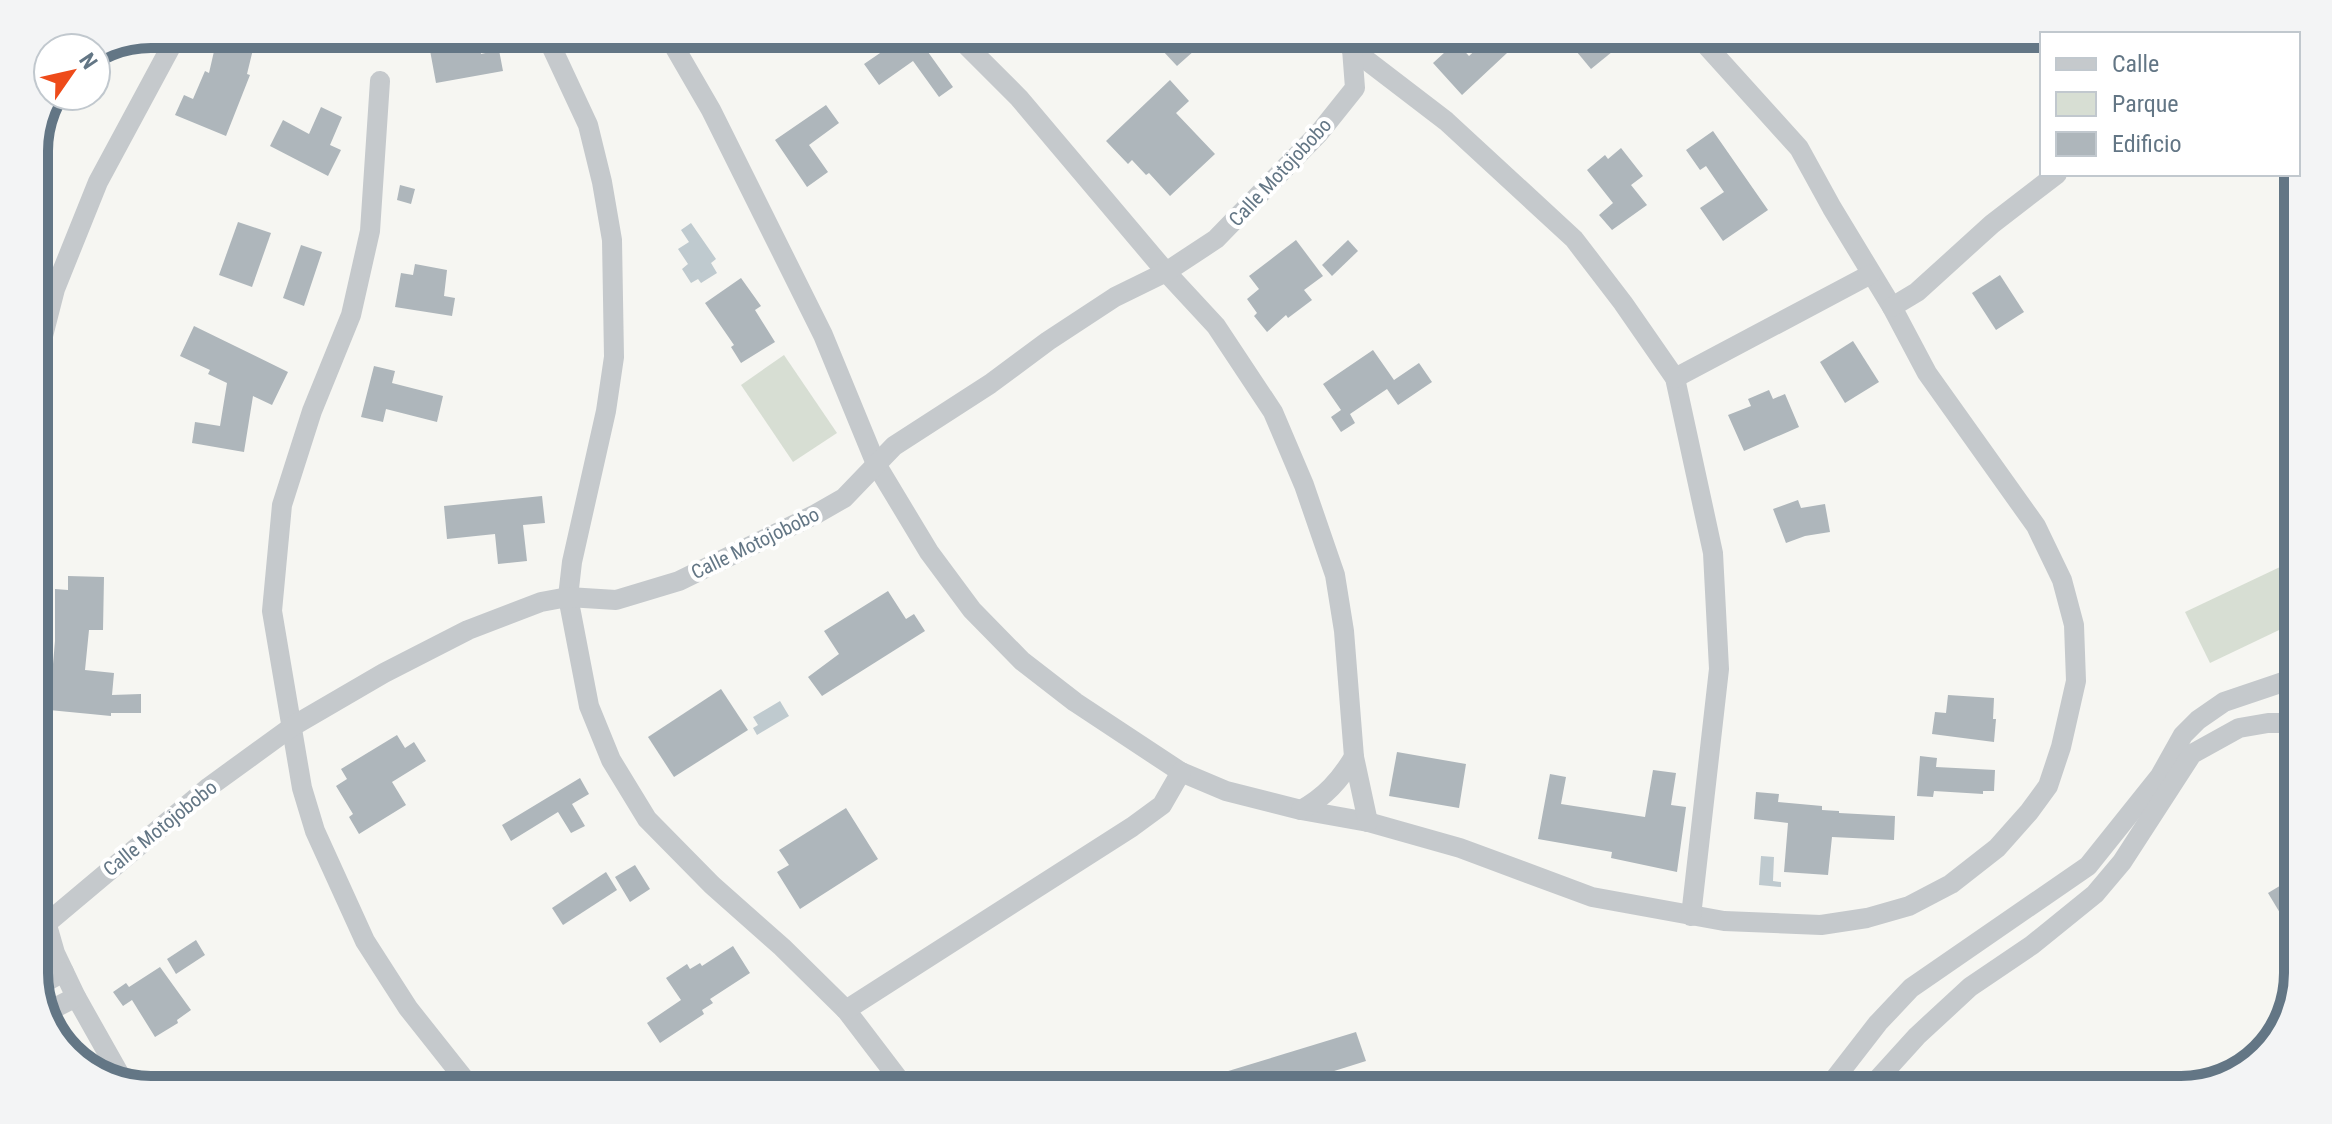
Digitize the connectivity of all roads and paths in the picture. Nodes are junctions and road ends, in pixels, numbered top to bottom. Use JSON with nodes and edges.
{"nodes":[{"id":1,"x":170,"y":48,"type":"edge"},
{"id":2,"x":552,"y":48,"type":"edge"},
{"id":3,"x":675,"y":48,"type":"edge"},
{"id":4,"x":969,"y":48,"type":"edge"},
{"id":5,"x":1352,"y":48,"type":"edge"},
{"id":6,"x":1361,"y":48,"type":"edge"},
{"id":7,"x":1709,"y":48,"type":"edge"},
{"id":8,"x":380,"y":81,"type":"dead end"},
{"id":9,"x":2054,"y":176,"type":"edge"},
{"id":10,"x":1166,"y":272,"type":"junction"},
{"id":11,"x":1871,"y":274,"type":"junction"},
{"id":12,"x":1892,"y":307,"type":"junction"},
{"id":13,"x":48,"y":316,"type":"edge"},
{"id":14,"x":1675,"y":378,"type":"junction"},
{"id":15,"x":876,"y":464,"type":"junction"},
{"id":16,"x":568,"y":597,"type":"junction"},
{"id":17,"x":2284,"y":682,"type":"edge"},
{"id":18,"x":2284,"y":723,"type":"edge"},
{"id":19,"x":293,"y":726,"type":"junction"},
{"id":20,"x":1354,"y":757,"type":"junction"},
{"id":21,"x":1181,"y":772,"type":"junction"},
{"id":22,"x":1301,"y":810,"type":"junction"},
{"id":23,"x":1368,"y":822,"type":"junction"},
{"id":24,"x":1691,"y":916,"type":"junction"},
{"id":25,"x":48,"y":922,"type":"edge"},
{"id":26,"x":48,"y":927,"type":"edge"},
{"id":27,"x":64,"y":972,"type":"junction"},
{"id":28,"x":48,"y":981,"type":"edge"},
{"id":29,"x":76,"y":997,"type":"junction"},
{"id":30,"x":54,"y":1008,"type":"edge"},
{"id":31,"x":846,"y":1010,"type":"junction"},
{"id":32,"x":117,"y":1069,"type":"edge"},
{"id":33,"x":462,"y":1076,"type":"edge"},
{"id":34,"x":896,"y":1076,"type":"edge"},
{"id":35,"x":1837,"y":1076,"type":"edge"},
{"id":36,"x":1881,"y":1076,"type":"edge"}],
"edges":[{"from":1,"to":13,"type":"street"},
{"from":2,"to":16,"type":"street"},
{"from":3,"to":15,"type":"street"},
{"from":4,"to":10,"type":"street"},
{"from":5,"to":10,"type":"street","name":"Calle Motojobobo"},
{"from":6,"to":14,"type":"street"},
{"from":7,"to":11,"type":"street"},
{"from":8,"to":19,"type":"street"},
{"from":9,"to":12,"type":"street"},
{"from":10,"to":15,"type":"street","name":"Calle Motojobobo"},
{"from":10,"to":20,"type":"street"},
{"from":11,"to":12,"type":"street"},
{"from":11,"to":14,"type":"street"},
{"from":12,"to":24,"type":"street"},
{"from":14,"to":24,"type":"street"},
{"from":15,"to":16,"type":"street","name":"Calle Motojobobo"},
{"from":15,"to":21,"type":"street"},
{"from":16,"to":19,"type":"street","name":"Calle Motojobobo"},
{"from":16,"to":31,"type":"street"},
{"from":17,"to":35,"type":"street"},
{"from":18,"to":36,"type":"street"},
{"from":19,"to":25,"type":"street","name":"Calle Motojobobo"},
{"from":19,"to":33,"type":"street"},
{"from":20,"to":22,"type":"street"},
{"from":20,"to":23,"type":"street"},
{"from":21,"to":22,"type":"street"},
{"from":21,"to":31,"type":"street"},
{"from":22,"to":23,"type":"street"},
{"from":23,"to":24,"type":"street"},
{"from":26,"to":27,"type":"street"},
{"from":27,"to":28,"type":"street"},
{"from":27,"to":29,"type":"street"},
{"from":29,"to":30,"type":"street"},
{"from":29,"to":32,"type":"street"},
{"from":31,"to":34,"type":"street"}]}
